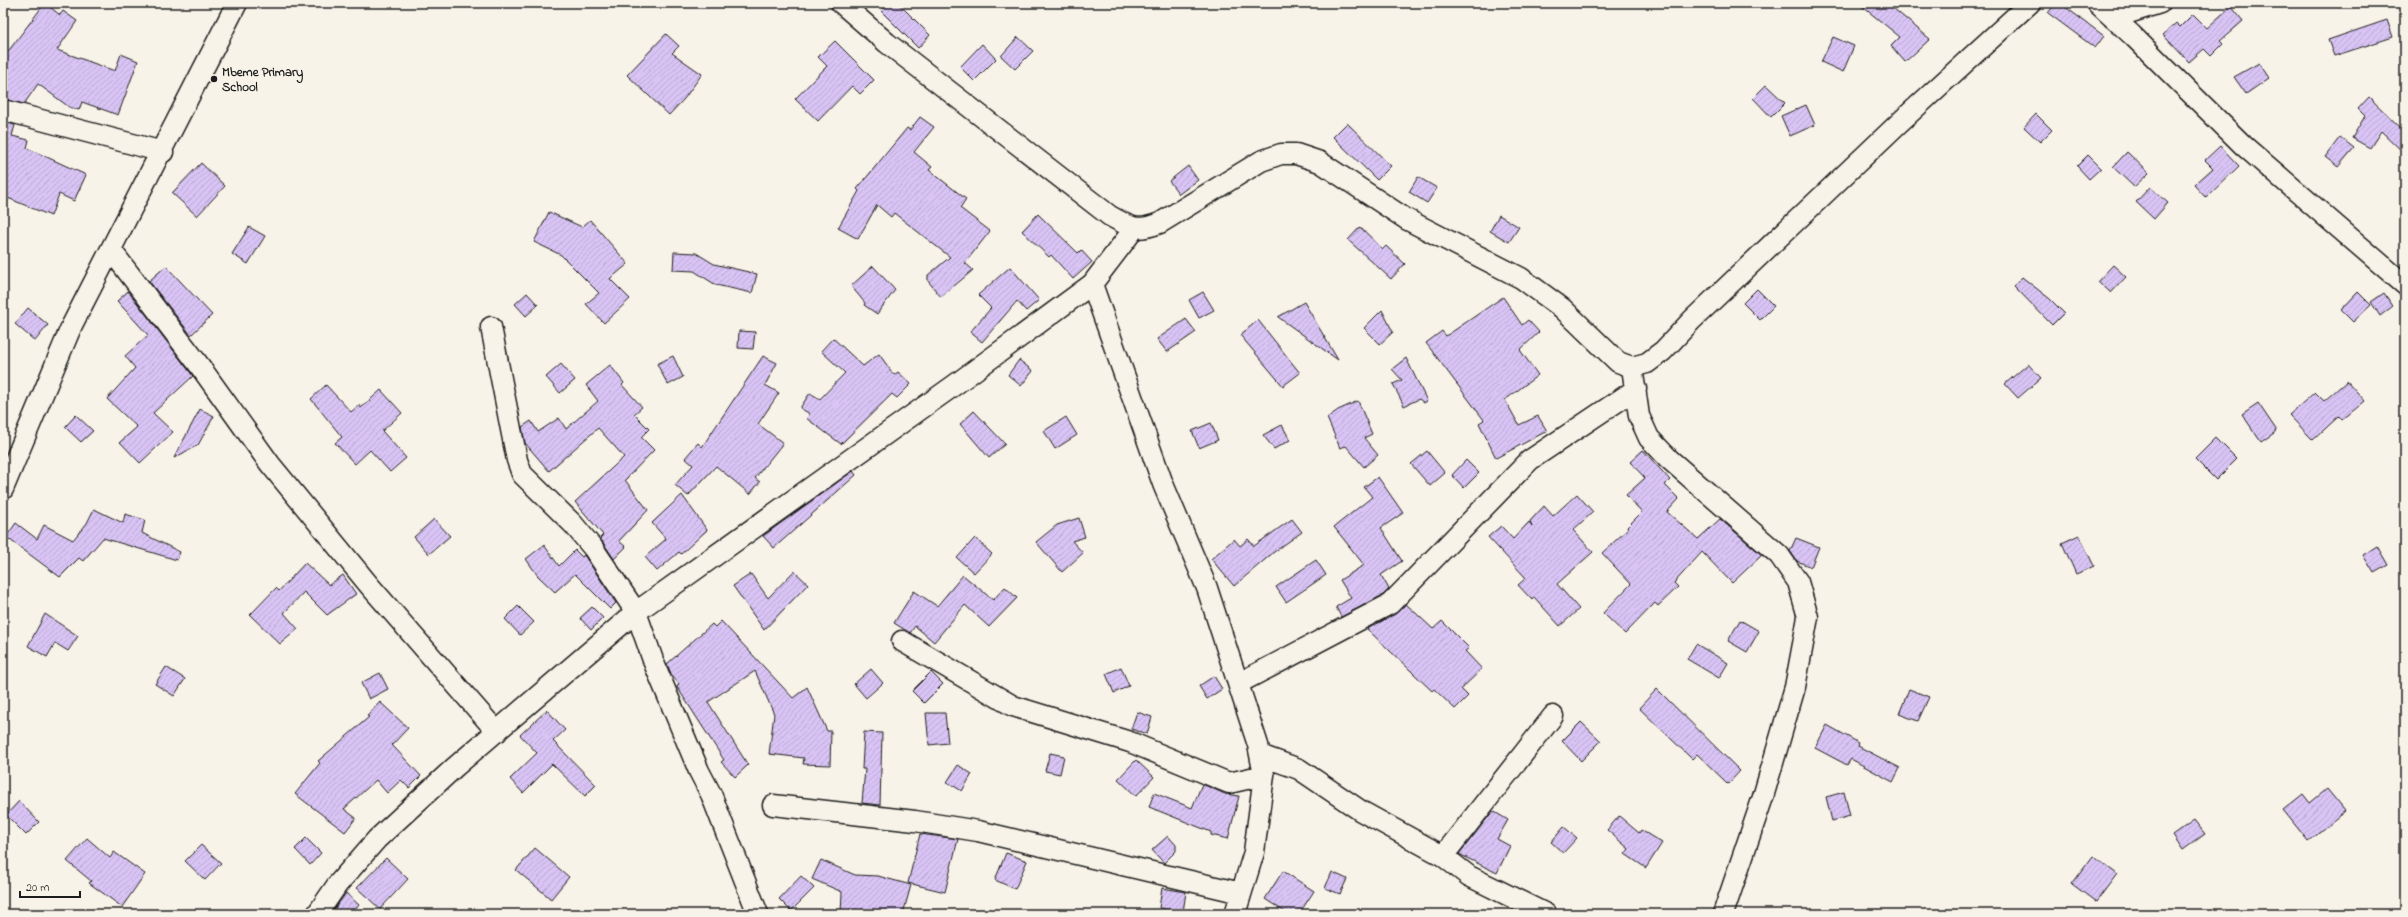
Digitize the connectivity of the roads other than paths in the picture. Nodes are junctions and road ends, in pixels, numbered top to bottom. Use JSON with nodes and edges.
{"nodes":[{"id":1,"x":237,"y":3,"type":"edge"},
{"id":2,"x":841,"y":3,"type":"edge"},
{"id":3,"x":2030,"y":3,"type":"edge"},
{"id":4,"x":2096,"y":3,"type":"edge"},
{"id":5,"x":2160,"y":3,"type":"edge"},
{"id":6,"x":2113,"y":18,"type":"junction"},
{"id":7,"x":3,"y":110,"type":"edge"},
{"id":8,"x":162,"y":152,"type":"junction"},
{"id":9,"x":1134,"y":229,"type":"junction"},
{"id":10,"x":111,"y":250,"type":"junction"},
{"id":11,"x":1092,"y":284,"type":"junction"},
{"id":12,"x":2405,"y":285,"type":"edge"},
{"id":13,"x":491,"y":327,"type":"dead end"},
{"id":14,"x":1632,"y":367,"type":"junction"},
{"id":15,"x":1636,"y":389,"type":"junction"},
{"id":16,"x":3,"y":489,"type":"edge"},
{"id":17,"x":636,"y":612,"type":"junction"},
{"id":18,"x":902,"y":642,"type":"dead end"},
{"id":19,"x":1239,"y":684,"type":"junction"},
{"id":20,"x":1553,"y":716,"type":"dead end"},
{"id":21,"x":497,"y":732,"type":"junction"},
{"id":22,"x":1260,"y":754,"type":"junction"},
{"id":23,"x":1264,"y":775,"type":"junction"},
{"id":24,"x":773,"y":805,"type":"dead end"},
{"id":25,"x":1443,"y":856,"type":"junction"},
{"id":26,"x":1241,"y":893,"type":"junction"},
{"id":27,"x":317,"y":914,"type":"edge"},
{"id":28,"x":758,"y":914,"type":"edge"},
{"id":29,"x":1234,"y":914,"type":"edge"},
{"id":30,"x":1546,"y":914,"type":"edge"},
{"id":31,"x":1723,"y":914,"type":"edge"}],
"edges":[{"from":1,"to":8,"type":"street"},
{"from":2,"to":9,"type":"street"},
{"from":3,"to":14,"type":"street"},
{"from":4,"to":6,"type":"street"},
{"from":5,"to":6,"type":"street"},
{"from":6,"to":12,"type":"street"},
{"from":7,"to":8,"type":"street"},
{"from":8,"to":10,"type":"street"},
{"from":9,"to":11,"type":"street"},
{"from":9,"to":14,"type":"street"},
{"from":10,"to":16,"type":"street"},
{"from":10,"to":21,"type":"street"},
{"from":11,"to":17,"type":"street"},
{"from":11,"to":19,"type":"street"},
{"from":13,"to":17,"type":"street"},
{"from":14,"to":15,"type":"street"},
{"from":15,"to":19,"type":"street"},
{"from":15,"to":31,"type":"street"},
{"from":17,"to":21,"type":"street"},
{"from":17,"to":28,"type":"street"},
{"from":18,"to":23,"type":"street"},
{"from":19,"to":22,"type":"street"},
{"from":20,"to":25,"type":"street"},
{"from":21,"to":27,"type":"street"},
{"from":22,"to":23,"type":"street"},
{"from":22,"to":25,"type":"street"},
{"from":23,"to":26,"type":"street"},
{"from":24,"to":26,"type":"street"},
{"from":25,"to":30,"type":"street"},
{"from":26,"to":29,"type":"street"}]}
